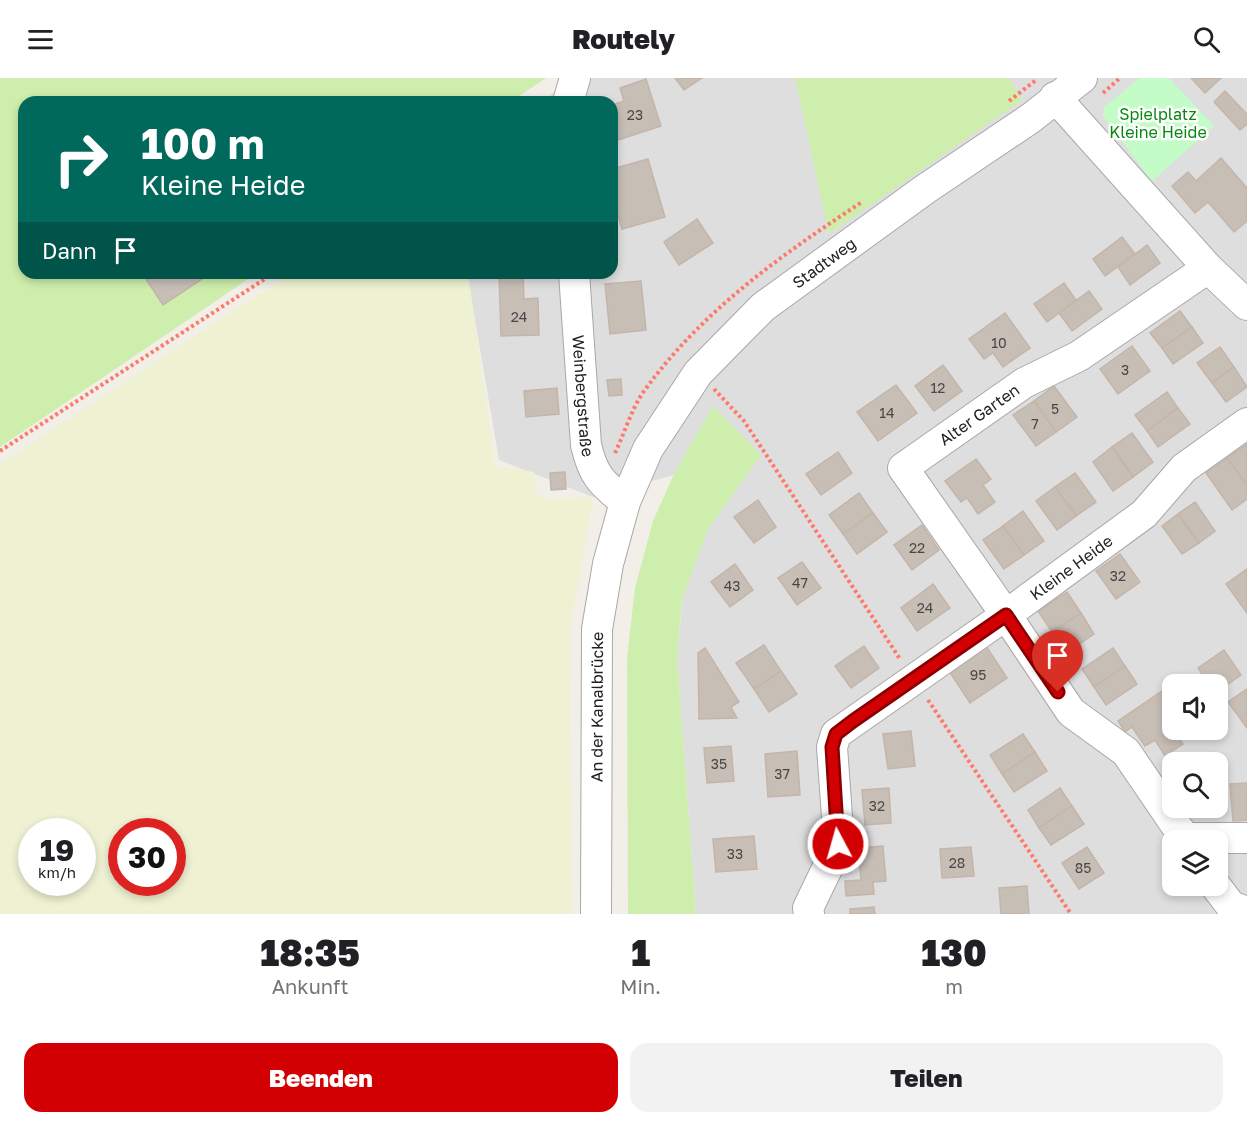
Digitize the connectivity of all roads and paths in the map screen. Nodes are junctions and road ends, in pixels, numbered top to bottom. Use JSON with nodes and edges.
{"nodes":[{"id":1,"x":575,"y":78,"type":"edge"},
{"id":2,"x":1082,"y":78,"type":"edge"},
{"id":3,"x":1047,"y":88,"type":"edge"},
{"id":4,"x":570,"y":96,"type":"edge"},
{"id":5,"x":1005,"y":105,"type":"dead end"},
{"id":6,"x":1208,"y":268,"type":"junction"},
{"id":7,"x":265,"y":279,"type":"edge"},
{"id":8,"x":574,"y":279,"type":"edge"},
{"id":9,"x":1247,"y":305,"type":"edge"},
{"id":10,"x":698,"y":373,"type":"junction"},
{"id":11,"x":1247,"y":423,"type":"edge"},
{"id":12,"x":0,"y":451,"type":"edge"},
{"id":13,"x":625,"y":502,"type":"junction"},
{"id":14,"x":1006,"y":615,"type":"junction"},
{"id":15,"x":914,"y":680,"type":"junction"},
{"id":16,"x":1179,"y":830,"type":"edge"},
{"id":17,"x":1228,"y":838,"type":"edge"},
{"id":18,"x":1247,"y":838,"type":"edge"},
{"id":19,"x":1223,"y":896,"type":"edge"},
{"id":20,"x":1245,"y":912,"type":"edge"},
{"id":21,"x":596,"y":914,"type":"edge"},
{"id":22,"x":809,"y":914,"type":"edge"},
{"id":23,"x":1071,"y":914,"type":"edge"}],
"edges":[{"from":1,"to":4,"type":"street"},
{"from":2,"to":3,"type":"street","name":"Stadtweg"},
{"from":3,"to":5,"type":"path"},
{"from":3,"to":6,"type":"street"},
{"from":3,"to":10,"type":"street","name":"Stadtweg"},
{"from":6,"to":9,"type":"street"},
{"from":6,"to":14,"type":"street","name":"Alter Garten"},
{"from":7,"to":12,"type":"path"},
{"from":8,"to":13,"type":"street","name":"Weinbergstraße"},
{"from":10,"to":13,"type":"street","name":"Stadtweg"},
{"from":10,"to":15,"type":"path"},
{"from":11,"to":14,"type":"street","name":"Kleine Heide"},
{"from":13,"to":21,"type":"street","name":"An der Kanalbrücke"},
{"from":14,"to":15,"type":"street","name":"Kleine Heide"},
{"from":14,"to":16,"type":"street"},
{"from":15,"to":22,"type":"street","name":"Kleine Heide"},
{"from":15,"to":23,"type":"path"},
{"from":17,"to":18,"type":"street"},
{"from":19,"to":20,"type":"street"}]}
